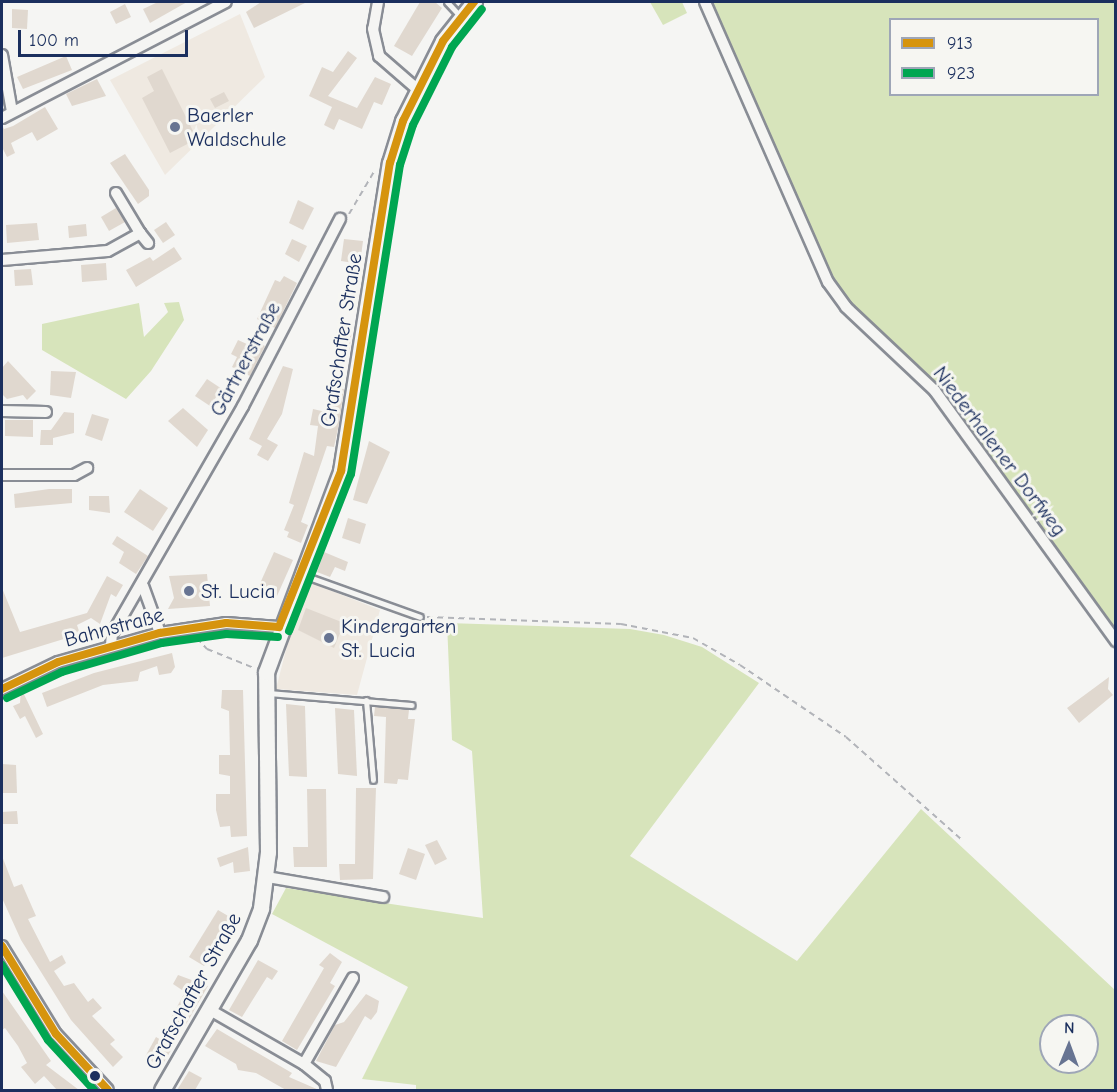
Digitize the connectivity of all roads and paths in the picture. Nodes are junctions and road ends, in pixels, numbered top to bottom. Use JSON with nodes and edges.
{"nodes":[{"id":1,"x":226,"y":2,"type":"edge"},
{"id":2,"x":378,"y":2,"type":"edge"},
{"id":3,"x":447,"y":2,"type":"edge"},
{"id":4,"x":474,"y":2,"type":"edge"},
{"id":5,"x":705,"y":2,"type":"edge"},
{"id":6,"x":461,"y":16,"type":"junction"},
{"id":7,"x":2,"y":56,"type":"edge"},
{"id":8,"x":417,"y":88,"type":"junction"},
{"id":9,"x":12,"y":112,"type":"junction"},
{"id":10,"x":2,"y":118,"type":"edge"},
{"id":11,"x":390,"y":164,"type":"junction"},
{"id":12,"x":116,"y":193,"type":"dead end"},
{"id":13,"x":340,"y":219,"type":"joint"},
{"id":14,"x":140,"y":233,"type":"junction"},
{"id":15,"x":148,"y":243,"type":"dead end"},
{"id":16,"x":2,"y":260,"type":"edge"},
{"id":17,"x":2,"y":411,"type":"edge"},
{"id":18,"x":46,"y":411,"type":"dead end"},
{"id":19,"x":87,"y":468,"type":"dead end"},
{"id":20,"x":2,"y":475,"type":"edge"},
{"id":21,"x":302,"y":574,"type":"junction"},
{"id":22,"x":143,"y":586,"type":"junction"},
{"id":23,"x":420,"y":617,"type":"joint"},
{"id":24,"x":279,"y":627,"type":"junction"},
{"id":25,"x":188,"y":628,"type":"junction"},
{"id":26,"x":160,"y":633,"type":"junction"},
{"id":27,"x":1116,"y":641,"type":"edge"},
{"id":28,"x":111,"y":645,"type":"junction"},
{"id":29,"x":266,"y":672,"type":"junction"},
{"id":30,"x":2,"y":688,"type":"edge"},
{"id":31,"x":263,"y":693,"type":"junction"},
{"id":32,"x":366,"y":700,"type":"junction"},
{"id":33,"x":411,"y":705,"type":"dead end"},
{"id":34,"x":373,"y":780,"type":"dead end"},
{"id":35,"x":961,"y":838,"type":"dead end"},
{"id":36,"x":267,"y":877,"type":"junction"},
{"id":37,"x":382,"y":897,"type":"dead end"},
{"id":38,"x":2,"y":946,"type":"edge"},
{"id":39,"x":353,"y":978,"type":"dead end"},
{"id":40,"x":210,"y":1010,"type":"junction"},
{"id":41,"x":304,"y":1064,"type":"junction"},
{"id":42,"x":108,"y":1090,"type":"edge"},
{"id":43,"x":162,"y":1090,"type":"edge"},
{"id":44,"x":327,"y":1090,"type":"edge"}],
"edges":[{"from":1,"to":9,"type":"street"},
{"from":2,"to":8,"type":"street"},
{"from":3,"to":6,"type":"lane"},
{"from":4,"to":6,"type":"main road","name":"Grafschafter Straße"},
{"from":5,"to":27,"type":"street","name":"Niederhalener Dorfweg"},
{"from":6,"to":8,"type":"main road","name":"Grafschafter Straße"},
{"from":7,"to":9,"type":"street"},
{"from":8,"to":11,"type":"main road","name":"Grafschafter Straße"},
{"from":9,"to":10,"type":"street"},
{"from":11,"to":13,"type":"path"},
{"from":11,"to":21,"type":"main road","name":"Grafschafter Straße"},
{"from":12,"to":14,"type":"street"},
{"from":13,"to":22,"type":"street","name":"Gärtnerstraße"},
{"from":14,"to":15,"type":"street"},
{"from":14,"to":16,"type":"street"},
{"from":17,"to":18,"type":"street"},
{"from":19,"to":20,"type":"street"},
{"from":21,"to":23,"type":"lane"},
{"from":21,"to":24,"type":"main road","name":"Grafschafter Straße"},
{"from":22,"to":26,"type":"street"},
{"from":22,"to":28,"type":"street","name":"Gärtnerstraße"},
{"from":23,"to":35,"type":"path"},
{"from":24,"to":25,"type":"street","name":"Bahnstraße"},
{"from":24,"to":29,"type":"main road","name":"Grafschafter Straße"},
{"from":25,"to":26,"type":"street","name":"Bahnstraße"},
{"from":25,"to":29,"type":"path"},
{"from":26,"to":28,"type":"street","name":"Bahnstraße"},
{"from":28,"to":30,"type":"street","name":"Bahnstraße"},
{"from":29,"to":31,"type":"main road","name":"Grafschafter Straße"},
{"from":31,"to":32,"type":"lane"},
{"from":31,"to":36,"type":"main road","name":"Grafschafter Straße"},
{"from":32,"to":33,"type":"lane"},
{"from":32,"to":34,"type":"lane"},
{"from":36,"to":37,"type":"street"},
{"from":36,"to":40,"type":"main road","name":"Grafschafter Straße"},
{"from":38,"to":42,"type":"street"},
{"from":39,"to":41,"type":"street"},
{"from":40,"to":41,"type":"street"},
{"from":40,"to":43,"type":"main road","name":"Grafschafter Straße"},
{"from":41,"to":44,"type":"street"}]}
